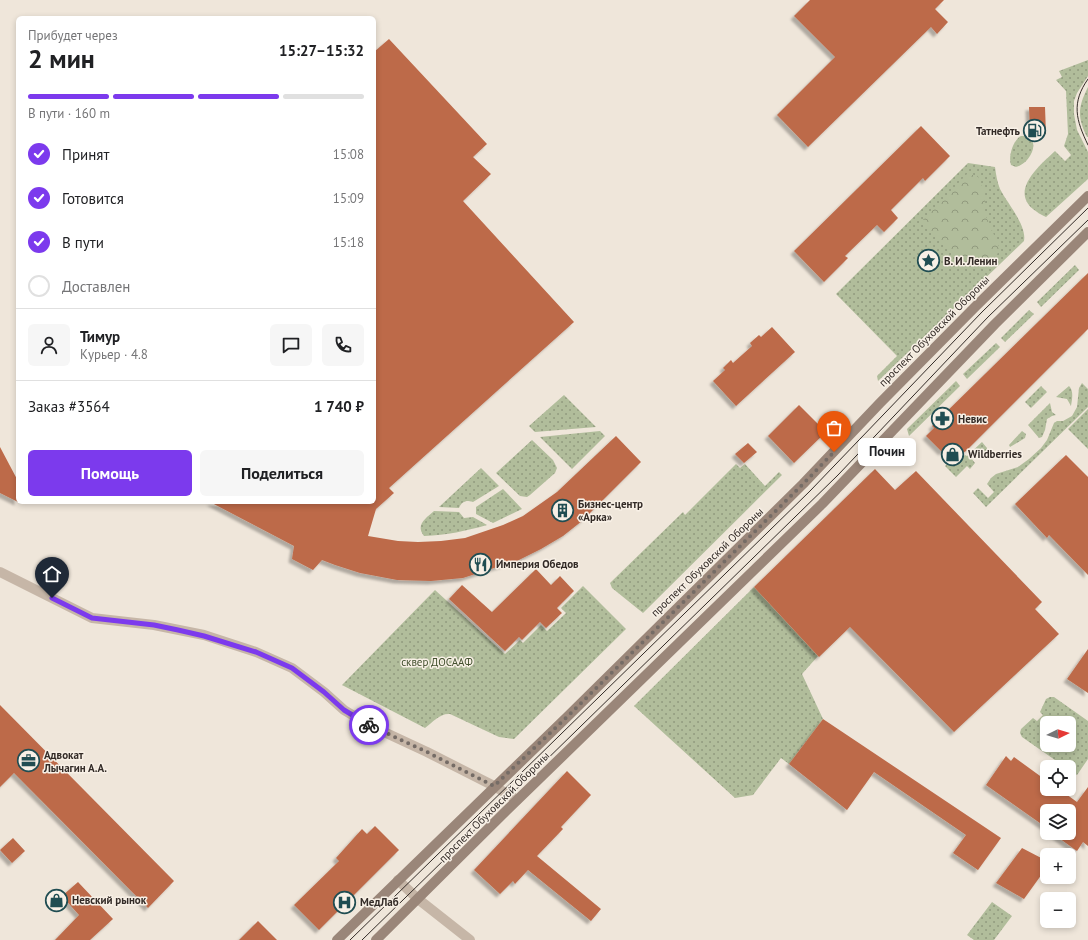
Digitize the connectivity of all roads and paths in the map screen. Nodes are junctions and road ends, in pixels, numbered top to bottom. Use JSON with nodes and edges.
{"nodes":[{"id":1,"x":1088,"y":196,"type":"edge"},
{"id":2,"x":1088,"y":232,"type":"edge"},
{"id":3,"x":0,"y":572,"type":"edge"},
{"id":4,"x":494,"y":786,"type":"junction"},
{"id":5,"x":517,"y":800,"type":"junction"},
{"id":6,"x":398,"y":880,"type":"junction"},
{"id":7,"x":418,"y":899,"type":"junction"},
{"id":8,"x":337,"y":940,"type":"edge"},
{"id":9,"x":376,"y":940,"type":"edge"},
{"id":10,"x":470,"y":940,"type":"edge"}],
"edges":[{"from":1,"to":4,"type":"main road","name":"проспект Обуховской Обороны"},
{"from":2,"to":5,"type":"main road","name":"проспект Обуховской Обороны"},
{"from":3,"to":4,"type":"street"},
{"from":4,"to":5,"type":"street"},
{"from":4,"to":6,"type":"main road","name":"проспект Обуховской Обороны"},
{"from":5,"to":7,"type":"main road","name":"проспект Обуховской Обороны"},
{"from":6,"to":7,"type":"street"},
{"from":6,"to":8,"type":"main road","name":"проспект Обуховской Обороны"},
{"from":7,"to":9,"type":"main road","name":"проспект Обуховской Обороны"},
{"from":7,"to":10,"type":"street"}]}
